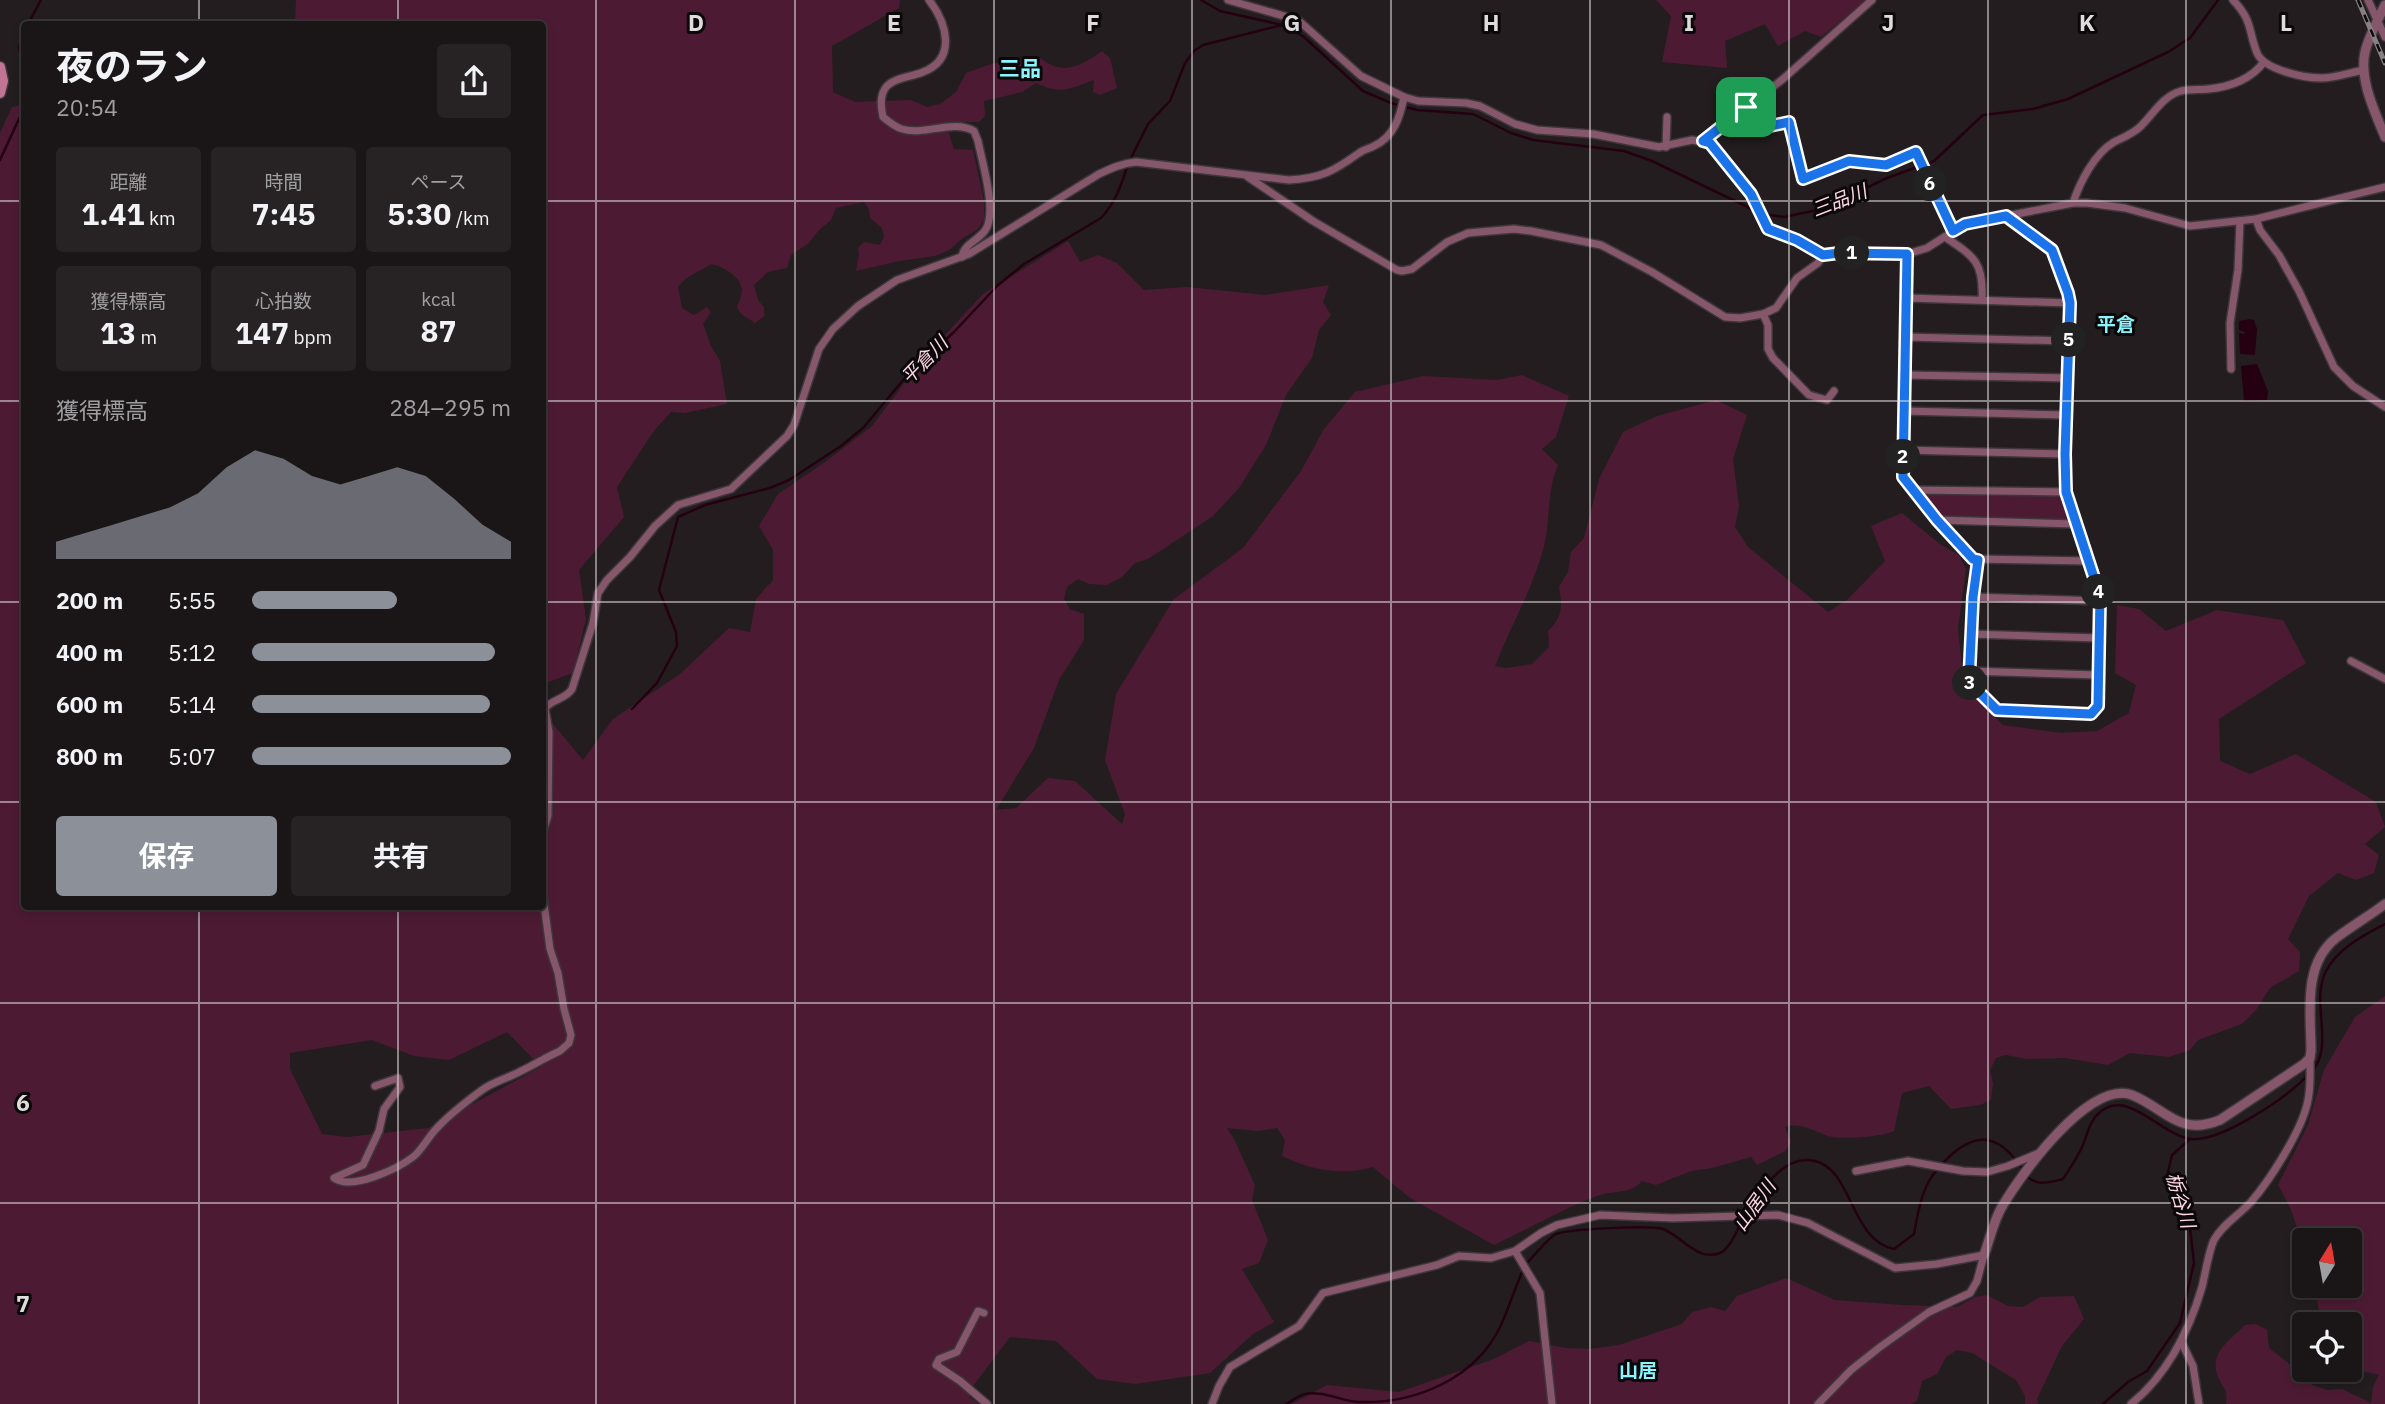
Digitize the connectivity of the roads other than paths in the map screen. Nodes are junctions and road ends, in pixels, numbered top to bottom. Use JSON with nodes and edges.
{"nodes":[{"id":1,"x":929,"y":0,"type":"edge"},
{"id":2,"x":1228,"y":0,"type":"edge"},
{"id":3,"x":1872,"y":0,"type":"edge"},
{"id":4,"x":2233,"y":0,"type":"edge"},
{"id":5,"x":2368,"y":0,"type":"edge"},
{"id":6,"x":2385,"y":5,"type":"edge"},
{"id":7,"x":2378,"y":21,"type":"junction"},
{"id":8,"x":2384,"y":32,"type":"edge"},
{"id":9,"x":2264,"y":62,"type":"junction"},
{"id":10,"x":0,"y":67,"type":"edge"},
{"id":11,"x":2363,"y":70,"type":"junction"},
{"id":12,"x":0,"y":93,"type":"edge"},
{"id":13,"x":1402,"y":104,"type":"junction"},
{"id":14,"x":1746,"y":107,"type":"junction"},
{"id":15,"x":1667,"y":117,"type":"dead end"},
{"id":16,"x":2385,"y":138,"type":"edge"},
{"id":17,"x":1703,"y":141,"type":"junction"},
{"id":18,"x":1666,"y":147,"type":"junction"},
{"id":19,"x":1245,"y":176,"type":"junction"},
{"id":20,"x":2385,"y":187,"type":"edge"},
{"id":21,"x":2073,"y":203,"type":"junction"},
{"id":22,"x":2006,"y":216,"type":"junction"},
{"id":23,"x":2256,"y":219,"type":"junction"},
{"id":24,"x":2240,"y":222,"type":"junction"},
{"id":25,"x":1953,"y":231,"type":"junction"},
{"id":26,"x":1945,"y":237,"type":"junction"},
{"id":27,"x":1907,"y":254,"type":"junction"},
{"id":28,"x":1823,"y":255,"type":"junction"},
{"id":29,"x":962,"y":257,"type":"junction"},
{"id":30,"x":1907,"y":298,"type":"junction"},
{"id":31,"x":1982,"y":300,"type":"junction"},
{"id":32,"x":2070,"y":303,"type":"junction"},
{"id":33,"x":1763,"y":314,"type":"junction"},
{"id":34,"x":1905,"y":337,"type":"junction"},
{"id":35,"x":2069,"y":341,"type":"junction"},
{"id":36,"x":2231,"y":369,"type":"dead end"},
{"id":37,"x":1905,"y":375,"type":"junction"},
{"id":38,"x":2068,"y":378,"type":"junction"},
{"id":39,"x":1834,"y":391,"type":"dead end"},
{"id":40,"x":2385,"y":407,"type":"edge"},
{"id":41,"x":1903,"y":411,"type":"junction"},
{"id":42,"x":2067,"y":415,"type":"junction"},
{"id":43,"x":1902,"y":450,"type":"junction"},
{"id":44,"x":2065,"y":454,"type":"junction"},
{"id":45,"x":1913,"y":490,"type":"junction"},
{"id":46,"x":2066,"y":492,"type":"junction"},
{"id":47,"x":1937,"y":520,"type":"junction"},
{"id":48,"x":2076,"y":524,"type":"junction"},
{"id":49,"x":1978,"y":560,"type":"junction"},
{"id":50,"x":2089,"y":561,"type":"junction"},
{"id":51,"x":1973,"y":597,"type":"junction"},
{"id":52,"x":2100,"y":601,"type":"junction"},
{"id":53,"x":1971,"y":634,"type":"junction"},
{"id":54,"x":2099,"y":638,"type":"junction"},
{"id":55,"x":2351,"y":661,"type":"dead end"},
{"id":56,"x":1969,"y":671,"type":"junction"},
{"id":57,"x":2098,"y":675,"type":"junction"},
{"id":58,"x":2385,"y":679,"type":"edge"},
{"id":59,"x":546,"y":707,"type":"edge"},
{"id":60,"x":546,"y":714,"type":"edge"},
{"id":61,"x":546,"y":824,"type":"edge"},
{"id":62,"x":2385,"y":904,"type":"edge"},
{"id":63,"x":545,"y":910,"type":"edge"},
{"id":64,"x":2310,"y":1058,"type":"junction"},
{"id":65,"x":375,"y":1086,"type":"dead end"},
{"id":66,"x":2041,"y":1152,"type":"junction"},
{"id":67,"x":1856,"y":1171,"type":"dead end"},
{"id":68,"x":1515,"y":1251,"type":"junction"},
{"id":69,"x":1984,"y":1255,"type":"junction"},
{"id":70,"x":984,"y":1313,"type":"dead end"},
{"id":71,"x":2181,"y":1341,"type":"junction"},
{"id":72,"x":987,"y":1404,"type":"edge"},
{"id":73,"x":1212,"y":1404,"type":"edge"},
{"id":74,"x":1552,"y":1404,"type":"edge"},
{"id":75,"x":1818,"y":1404,"type":"edge"},
{"id":76,"x":2131,"y":1404,"type":"edge"},
{"id":77,"x":2199,"y":1404,"type":"edge"}],
"edges":[{"from":1,"to":29,"type":"street"},
{"from":2,"to":13,"type":"street"},
{"from":3,"to":14,"type":"street"},
{"from":4,"to":9,"type":"street"},
{"from":5,"to":7,"type":"street"},
{"from":6,"to":7,"type":"street"},
{"from":7,"to":8,"type":"street"},
{"from":7,"to":11,"type":"street"},
{"from":9,"to":11,"type":"street"},
{"from":9,"to":21,"type":"street"},
{"from":10,"to":12,"type":"main road"},
{"from":11,"to":16,"type":"street"},
{"from":13,"to":18,"type":"street"},
{"from":13,"to":19,"type":"street"},
{"from":14,"to":17,"type":"street"},
{"from":14,"to":25,"type":"street"},
{"from":15,"to":18,"type":"street"},
{"from":17,"to":18,"type":"street"},
{"from":17,"to":28,"type":"street"},
{"from":19,"to":29,"type":"street"},
{"from":19,"to":33,"type":"street"},
{"from":20,"to":23,"type":"street"},
{"from":21,"to":22,"type":"street"},
{"from":21,"to":24,"type":"street"},
{"from":22,"to":25,"type":"street"},
{"from":22,"to":32,"type":"street"},
{"from":23,"to":24,"type":"street"},
{"from":23,"to":40,"type":"street"},
{"from":24,"to":36,"type":"street"},
{"from":25,"to":26,"type":"street"},
{"from":26,"to":27,"type":"street"},
{"from":26,"to":31,"type":"street"},
{"from":27,"to":28,"type":"street"},
{"from":27,"to":30,"type":"street"},
{"from":28,"to":33,"type":"street"},
{"from":29,"to":59,"type":"street"},
{"from":30,"to":31,"type":"street"},
{"from":30,"to":34,"type":"street"},
{"from":31,"to":32,"type":"street"},
{"from":32,"to":35,"type":"street"},
{"from":33,"to":39,"type":"street"},
{"from":34,"to":35,"type":"street"},
{"from":34,"to":37,"type":"street"},
{"from":35,"to":38,"type":"street"},
{"from":37,"to":38,"type":"street"},
{"from":37,"to":41,"type":"street"},
{"from":38,"to":42,"type":"street"},
{"from":41,"to":42,"type":"street"},
{"from":41,"to":43,"type":"street"},
{"from":42,"to":44,"type":"street"},
{"from":43,"to":44,"type":"street"},
{"from":43,"to":45,"type":"street"},
{"from":44,"to":46,"type":"street"},
{"from":45,"to":46,"type":"street"},
{"from":45,"to":47,"type":"street"},
{"from":46,"to":48,"type":"street"},
{"from":47,"to":48,"type":"street"},
{"from":47,"to":49,"type":"street"},
{"from":48,"to":50,"type":"street"},
{"from":49,"to":50,"type":"street"},
{"from":49,"to":51,"type":"street"},
{"from":50,"to":52,"type":"street"},
{"from":51,"to":52,"type":"street"},
{"from":51,"to":53,"type":"street"},
{"from":52,"to":54,"type":"street"},
{"from":53,"to":54,"type":"street"},
{"from":53,"to":56,"type":"street"},
{"from":54,"to":57,"type":"street"},
{"from":55,"to":58,"type":"street"},
{"from":56,"to":57,"type":"street"},
{"from":56,"to":57,"type":"street"},
{"from":60,"to":61,"type":"street"},
{"from":62,"to":64,"type":"street"},
{"from":63,"to":65,"type":"street"},
{"from":64,"to":66,"type":"street"},
{"from":64,"to":71,"type":"street"},
{"from":66,"to":67,"type":"street"},
{"from":66,"to":69,"type":"street"},
{"from":68,"to":69,"type":"street"},
{"from":68,"to":73,"type":"street"},
{"from":68,"to":74,"type":"street"},
{"from":69,"to":75,"type":"street"},
{"from":70,"to":72,"type":"street"},
{"from":71,"to":76,"type":"street"},
{"from":71,"to":77,"type":"street"}]}
